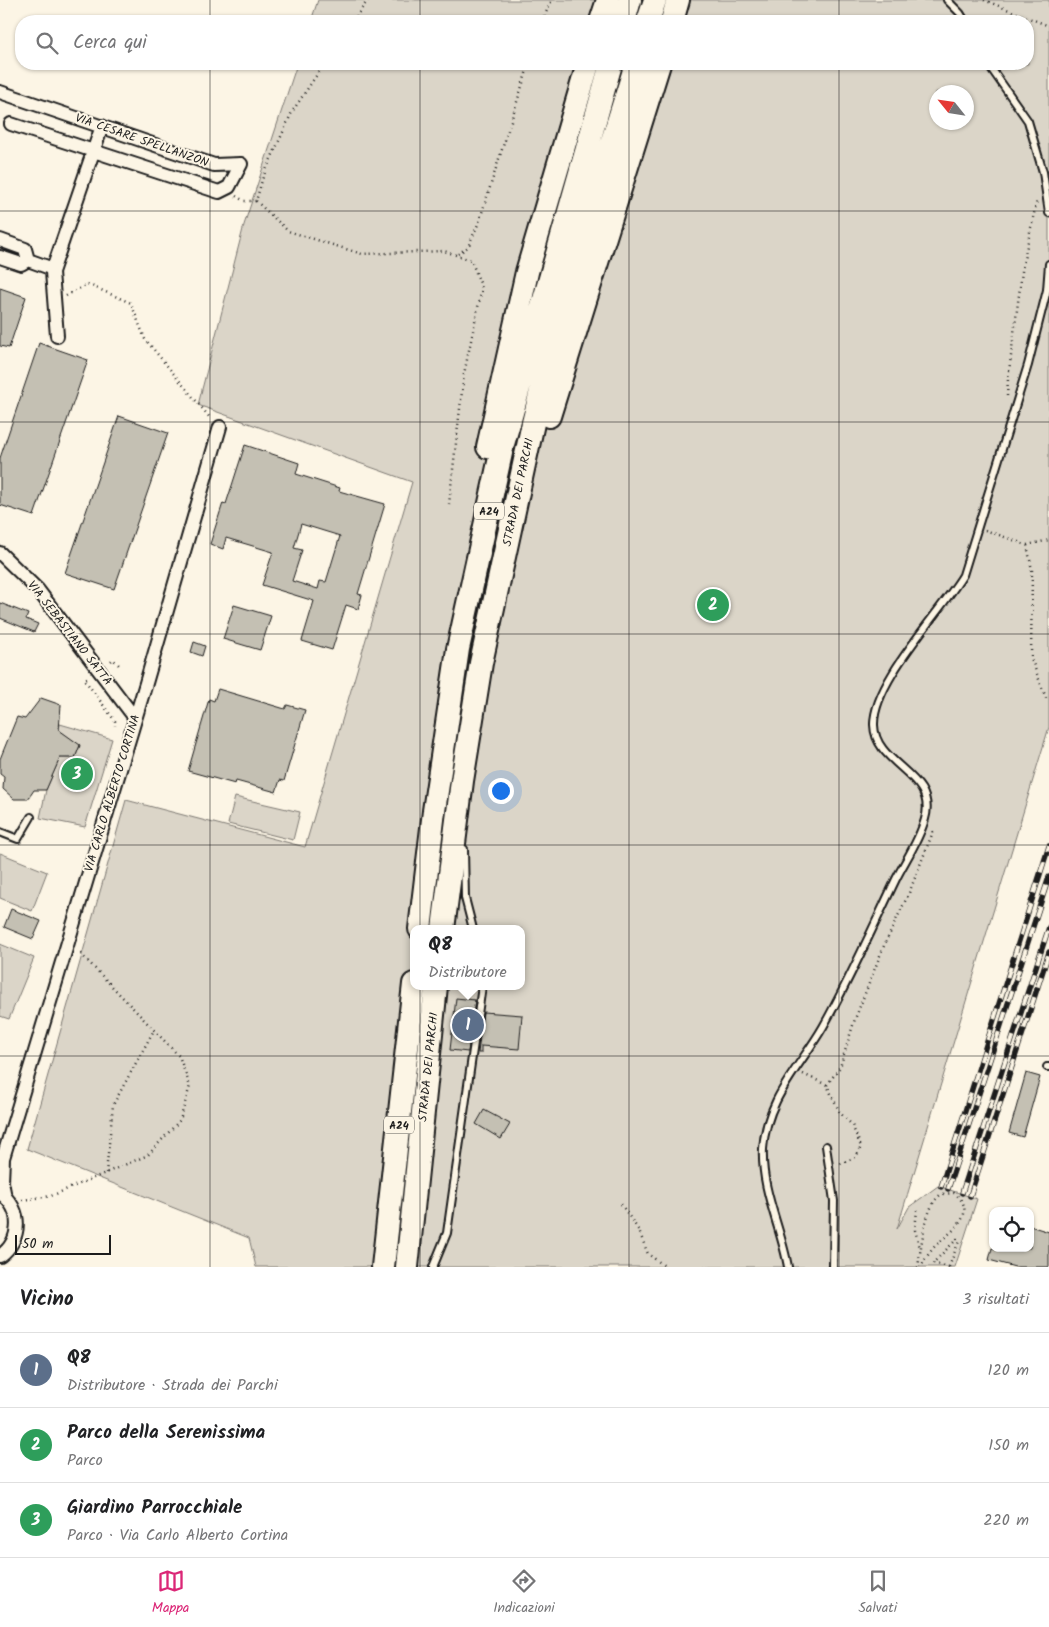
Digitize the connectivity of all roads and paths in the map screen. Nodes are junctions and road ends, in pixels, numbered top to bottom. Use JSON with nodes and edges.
{"nodes":[{"id":1,"x":368,"y":0,"type":"edge"},
{"id":2,"x":552,"y":0,"type":"edge"},
{"id":3,"x":608,"y":0,"type":"edge"},
{"id":4,"x":630,"y":0,"type":"edge"},
{"id":5,"x":655,"y":0,"type":"edge"},
{"id":6,"x":678,"y":0,"type":"edge"},
{"id":7,"x":947,"y":0,"type":"edge"},
{"id":8,"x":984,"y":0,"type":"edge"},
{"id":9,"x":357,"y":15,"type":"edge"},
{"id":10,"x":545,"y":15,"type":"edge"},
{"id":11,"x":603,"y":15,"type":"edge"},
{"id":12,"x":626,"y":15,"type":"edge"},
{"id":13,"x":650,"y":15,"type":"edge"},
{"id":14,"x":674,"y":15,"type":"edge"},
{"id":15,"x":961,"y":15,"type":"edge"},
{"id":16,"x":1022,"y":15,"type":"edge"},
{"id":17,"x":1034,"y":20,"type":"edge"},
{"id":18,"x":1049,"y":26,"type":"edge"},
{"id":19,"x":320,"y":70,"type":"edge"},
{"id":20,"x":527,"y":70,"type":"edge"},
{"id":21,"x":586,"y":70,"type":"edge"},
{"id":22,"x":609,"y":70,"type":"edge"},
{"id":23,"x":634,"y":70,"type":"edge"},
{"id":24,"x":657,"y":70,"type":"edge"},
{"id":25,"x":992,"y":70,"type":"edge"},
{"id":26,"x":0,"y":92,"type":"edge"},
{"id":27,"x":11,"y":124,"type":"dead end"},
{"id":28,"x":102,"y":126,"type":"junction"},
{"id":29,"x":94,"y":151,"type":"junction"},
{"id":30,"x":1044,"y":181,"type":"junction"},
{"id":31,"x":225,"y":190,"type":"junction"},
{"id":32,"x":256,"y":202,"type":"junction"},
{"id":33,"x":1049,"y":213,"type":"edge"},
{"id":34,"x":0,"y":240,"type":"edge"},
{"id":35,"x":458,"y":254,"type":"junction"},
{"id":36,"x":0,"y":257,"type":"edge"},
{"id":37,"x":28,"y":260,"type":"junction"},
{"id":38,"x":1049,"y":264,"type":"edge"},
{"id":39,"x":53,"y":269,"type":"junction"},
{"id":40,"x":53,"y":303,"type":"junction"},
{"id":41,"x":57,"y":336,"type":"dead end"},
{"id":42,"x":1008,"y":397,"type":"dead end"},
{"id":43,"x":220,"y":427,"type":"joint"},
{"id":44,"x":449,"y":504,"type":"dead end"},
{"id":45,"x":977,"y":528,"type":"junction"},
{"id":46,"x":1049,"y":540,"type":"edge"},
{"id":47,"x":1027,"y":545,"type":"junction"},
{"id":48,"x":505,"y":552,"type":"junction"},
{"id":49,"x":0,"y":553,"type":"edge"},
{"id":50,"x":458,"y":649,"type":"junction"},
{"id":51,"x":110,"y":660,"type":"dead end"},
{"id":52,"x":120,"y":666,"type":"dead end"},
{"id":53,"x":86,"y":678,"type":"dead end"},
{"id":54,"x":1046,"y":698,"type":"dead end"},
{"id":55,"x":135,"y":718,"type":"junction"},
{"id":56,"x":114,"y":726,"type":"dead end"},
{"id":57,"x":462,"y":781,"type":"junction"},
{"id":58,"x":31,"y":817,"type":"dead end"},
{"id":59,"x":926,"y":817,"type":"junction"},
{"id":60,"x":463,"y":830,"type":"dead end"},
{"id":61,"x":0,"y":832,"type":"edge"},
{"id":62,"x":464,"y":840,"type":"dead end"},
{"id":63,"x":420,"y":925,"type":"edge"},
{"id":64,"x":444,"y":925,"type":"edge"},
{"id":65,"x":472,"y":925,"type":"edge"},
{"id":66,"x":65,"y":949,"type":"junction"},
{"id":67,"x":413,"y":990,"type":"edge"},
{"id":68,"x":436,"y":990,"type":"edge"},
{"id":69,"x":481,"y":990,"type":"edge"},
{"id":70,"x":154,"y":1030,"type":"junction"},
{"id":71,"x":793,"y":1070,"type":"junction"},
{"id":72,"x":828,"y":1086,"type":"junction"},
{"id":73,"x":826,"y":1146,"type":"dead end"},
{"id":74,"x":1,"y":1160,"type":"edge"},
{"id":75,"x":829,"y":1169,"type":"junction"},
{"id":76,"x":106,"y":1173,"type":"junction"},
{"id":77,"x":3,"y":1195,"type":"edge"},
{"id":78,"x":21,"y":1200,"type":"dead end"},
{"id":79,"x":621,"y":1204,"type":"dead end"},
{"id":80,"x":917,"y":1210,"type":"dead end"},
{"id":81,"x":921,"y":1250,"type":"junction"},
{"id":82,"x":0,"y":1256,"type":"edge"},
{"id":83,"x":939,"y":1266,"type":"edge"},
{"id":84,"x":383,"y":1267,"type":"edge"},
{"id":85,"x":407,"y":1267,"type":"edge"},
{"id":86,"x":433,"y":1267,"type":"edge"},
{"id":87,"x":666,"y":1267,"type":"edge"},
{"id":88,"x":788,"y":1267,"type":"edge"},
{"id":89,"x":834,"y":1267,"type":"edge"},
{"id":90,"x":920,"y":1267,"type":"edge"},
{"id":91,"x":949,"y":1267,"type":"edge"}],
"edges":[{"from":1,"to":9,"type":"path"},
{"from":2,"to":10,"type":"path"},
{"from":3,"to":11,"type":"highway"},
{"from":4,"to":12,"type":"highway"},
{"from":5,"to":13,"type":"highway"},
{"from":6,"to":14,"type":"highway"},
{"from":7,"to":15,"type":"lane"},
{"from":8,"to":16,"type":"path"},
{"from":17,"to":18,"type":"path"},
{"from":19,"to":32,"type":"path"},
{"from":20,"to":35,"type":"path"},
{"from":21,"to":50,"type":"highway"},
{"from":22,"to":50,"type":"highway","name":"STRADA DEI PARCHI","number":"A24"},
{"from":23,"to":48,"type":"highway","name":"STRADA DEI PARCHI","number":"A24"},
{"from":24,"to":48,"type":"highway"},
{"from":25,"to":30,"type":"lane"},
{"from":26,"to":28,"type":"street","name":"VIA CESARE SPELLANZON"},
{"from":27,"to":29,"type":"street","name":"VIA CESARE SPELLANZON"},
{"from":28,"to":29,"type":"street"},
{"from":28,"to":31,"type":"street","name":"VIA CESARE SPELLANZON"},
{"from":29,"to":31,"type":"street","name":"VIA CESARE SPELLANZON"},
{"from":29,"to":39,"type":"street"},
{"from":30,"to":33,"type":"lane"},
{"from":30,"to":42,"type":"path"},
{"from":31,"to":32,"type":"path"},
{"from":32,"to":35,"type":"path"},
{"from":34,"to":37,"type":"street"},
{"from":35,"to":44,"type":"path"},
{"from":36,"to":37,"type":"street"},
{"from":37,"to":39,"type":"street"},
{"from":38,"to":45,"type":"lane"},
{"from":39,"to":40,"type":"street"},
{"from":40,"to":41,"type":"street"},
{"from":40,"to":43,"type":"path"},
{"from":43,"to":55,"type":"street","name":"VIA CARLO ALBERTO CORTINA"},
{"from":45,"to":47,"type":"path"},
{"from":45,"to":59,"type":"lane"},
{"from":46,"to":47,"type":"path"},
{"from":47,"to":54,"type":"path"},
{"from":48,"to":57,"type":"highway","name":"STRADA DEI PARCHI","number":"A24"},
{"from":49,"to":55,"type":"street","name":"VIA SEBASTIANO SATTA"},
{"from":50,"to":63,"type":"highway","name":"STRADA DEI PARCHI","number":"A24"},
{"from":51,"to":52,"type":"path"},
{"from":53,"to":56,"type":"path"},
{"from":55,"to":66,"type":"street","name":"VIA CARLO ALBERTO CORTINA"},
{"from":57,"to":60,"type":"lane"},
{"from":57,"to":64,"type":"highway","name":"STRADA DEI PARCHI","number":"A24"},
{"from":58,"to":61,"type":"lane"},
{"from":59,"to":71,"type":"lane"},
{"from":59,"to":72,"type":"path"},
{"from":62,"to":65,"type":"lane"},
{"from":66,"to":70,"type":"path"},
{"from":66,"to":74,"type":"street","name":"VIA CARLO ALBERTO CORTINA"},
{"from":67,"to":84,"type":"highway","name":"STRADA DEI PARCHI","number":"A24"},
{"from":68,"to":85,"type":"highway","name":"STRADA DEI PARCHI","number":"A24"},
{"from":69,"to":86,"type":"lane"},
{"from":70,"to":76,"type":"path"},
{"from":70,"to":76,"type":"path"},
{"from":71,"to":72,"type":"path"},
{"from":71,"to":88,"type":"lane"},
{"from":72,"to":75,"type":"path"},
{"from":73,"to":75,"type":"lane"},
{"from":74,"to":77,"type":"street","name":"VIA CARLO ALBERTO CORTINA"},
{"from":75,"to":89,"type":"lane"},
{"from":76,"to":78,"type":"path"},
{"from":77,"to":82,"type":"street","name":"VIA CARLO ALBERTO CORTINA"},
{"from":79,"to":87,"type":"path"},
{"from":80,"to":81,"type":"path"},
{"from":81,"to":90,"type":"path"},
{"from":81,"to":90,"type":"path"},
{"from":83,"to":91,"type":"path"},
{"from":83,"to":91,"type":"path"}]}
